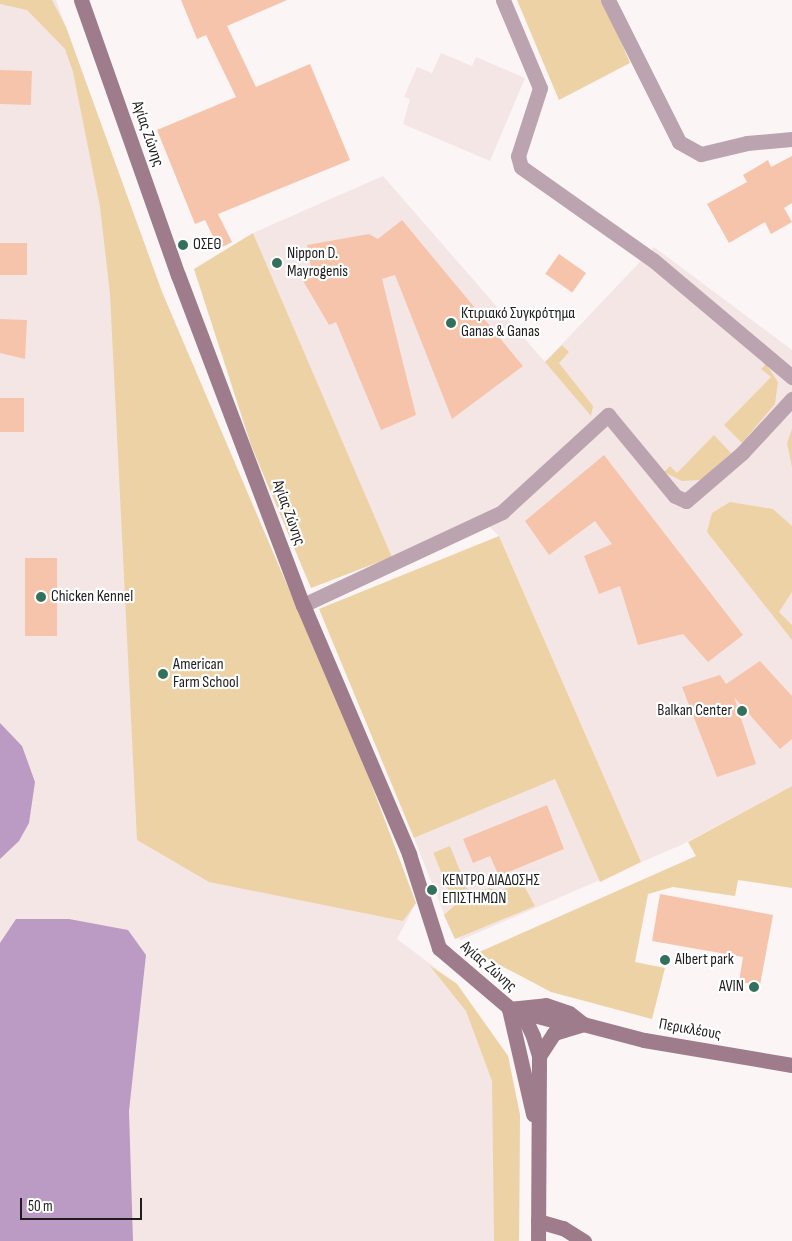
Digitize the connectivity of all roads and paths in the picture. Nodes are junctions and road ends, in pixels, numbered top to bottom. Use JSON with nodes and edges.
{"nodes":[{"id":1,"x":81,"y":0,"type":"edge"},
{"id":2,"x":503,"y":0,"type":"edge"},
{"id":3,"x":608,"y":0,"type":"edge"},
{"id":4,"x":792,"y":139,"type":"edge"},
{"id":5,"x":792,"y":377,"type":"edge"},
{"id":6,"x":792,"y":399,"type":"edge"},
{"id":7,"x":303,"y":605,"type":"junction"},
{"id":8,"x":509,"y":1009,"type":"junction"},
{"id":9,"x":577,"y":1024,"type":"junction"},
{"id":10,"x":539,"y":1056,"type":"junction"},
{"id":11,"x":792,"y":1064,"type":"edge"},
{"id":12,"x":536,"y":1126,"type":"junction"},
{"id":13,"x":538,"y":1221,"type":"junction"},
{"id":14,"x":538,"y":1241,"type":"edge"},
{"id":15,"x":584,"y":1241,"type":"edge"}],
"edges":[{"from":1,"to":7,"type":"street","name":"Αγίας Ζώνης"},
{"from":2,"to":5,"type":"street"},
{"from":3,"to":4,"type":"street"},
{"from":6,"to":7,"type":"street"},
{"from":7,"to":8,"type":"street","name":"Αγίας Ζώνης"},
{"from":8,"to":9,"type":"street","name":"Περικλέους"},
{"from":8,"to":10,"type":"street","name":"Αγίας Ζώνης"},
{"from":8,"to":12,"type":"street"},
{"from":9,"to":10,"type":"street"},
{"from":9,"to":11,"type":"street","name":"Περικλέους"},
{"from":10,"to":12,"type":"street"},
{"from":12,"to":13,"type":"street"},
{"from":13,"to":14,"type":"street"},
{"from":13,"to":15,"type":"street"}]}
